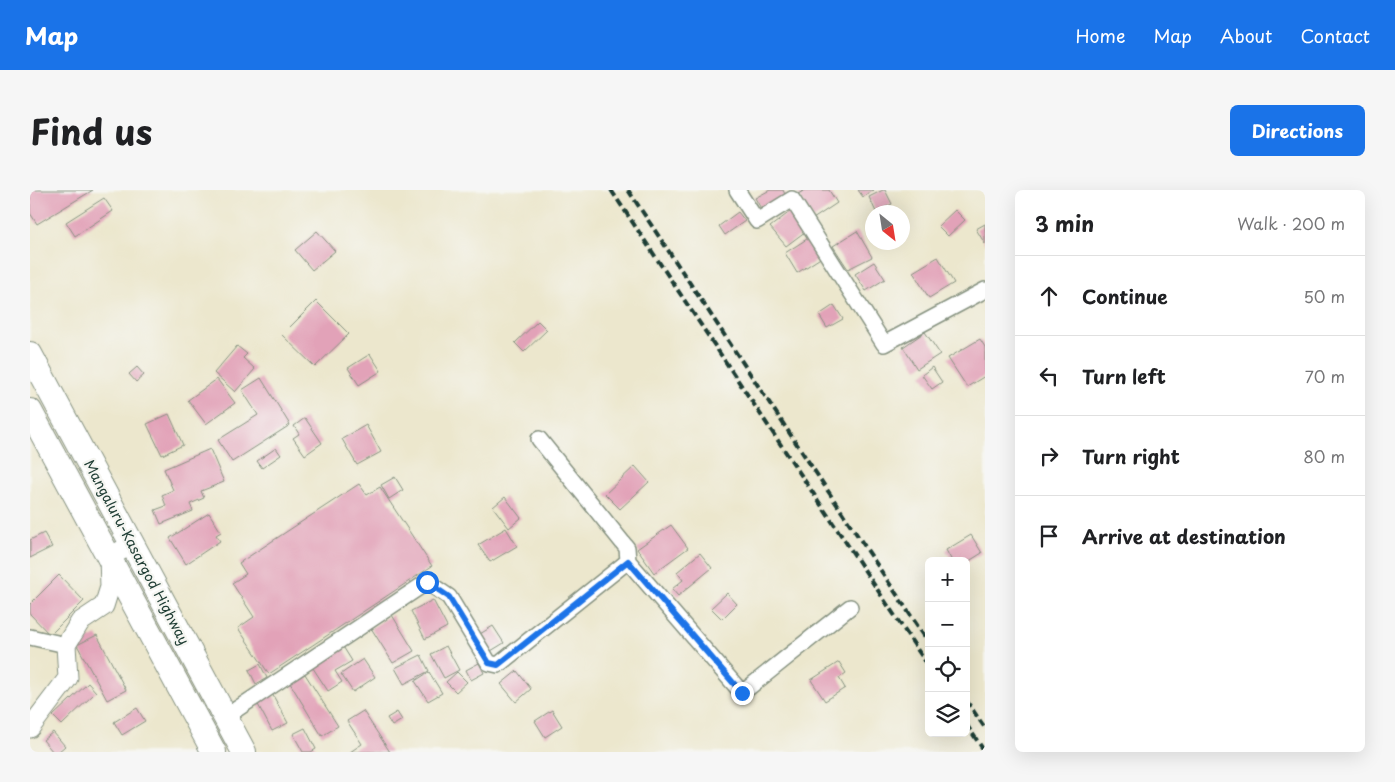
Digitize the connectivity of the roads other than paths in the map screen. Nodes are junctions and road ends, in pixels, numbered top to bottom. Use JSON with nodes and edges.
{"nodes":[{"id":1,"x":737,"y":190,"type":"edge"},
{"id":2,"x":985,"y":290,"type":"edge"},
{"id":3,"x":30,"y":354,"type":"edge"},
{"id":4,"x":30,"y":411,"type":"edge"},
{"id":5,"x":539,"y":439,"type":"dead end"},
{"id":6,"x":133,"y":544,"type":"junction"},
{"id":7,"x":109,"y":558,"type":"junction"},
{"id":8,"x":628,"y":561,"type":"junction"},
{"id":9,"x":850,"y":607,"type":"dead end"},
{"id":10,"x":30,"y":637,"type":"edge"},
{"id":11,"x":66,"y":644,"type":"junction"},
{"id":12,"x":225,"y":717,"type":"junction"},
{"id":13,"x":30,"y":728,"type":"edge"},
{"id":14,"x":214,"y":752,"type":"edge"},
{"id":15,"x":244,"y":752,"type":"edge"}],
"edges":[{"from":1,"to":2,"type":"street"},
{"from":3,"to":6,"type":"highway","name":"Mangaluru-Kasargod Highway"},
{"from":4,"to":7,"type":"highway","name":"Mangaluru-Kasargod Highway"},
{"from":5,"to":8,"type":"street"},
{"from":6,"to":7,"type":"street"},
{"from":6,"to":12,"type":"highway","name":"Mangaluru-Kasargod Highway"},
{"from":7,"to":11,"type":"street"},
{"from":7,"to":14,"type":"highway","name":"Mangaluru-Kasargod Highway"},
{"from":8,"to":9,"type":"street"},
{"from":8,"to":12,"type":"street"},
{"from":10,"to":11,"type":"street"},
{"from":11,"to":13,"type":"street"},
{"from":12,"to":15,"type":"highway","name":"Mangaluru-Kasargod Highway"}]}
